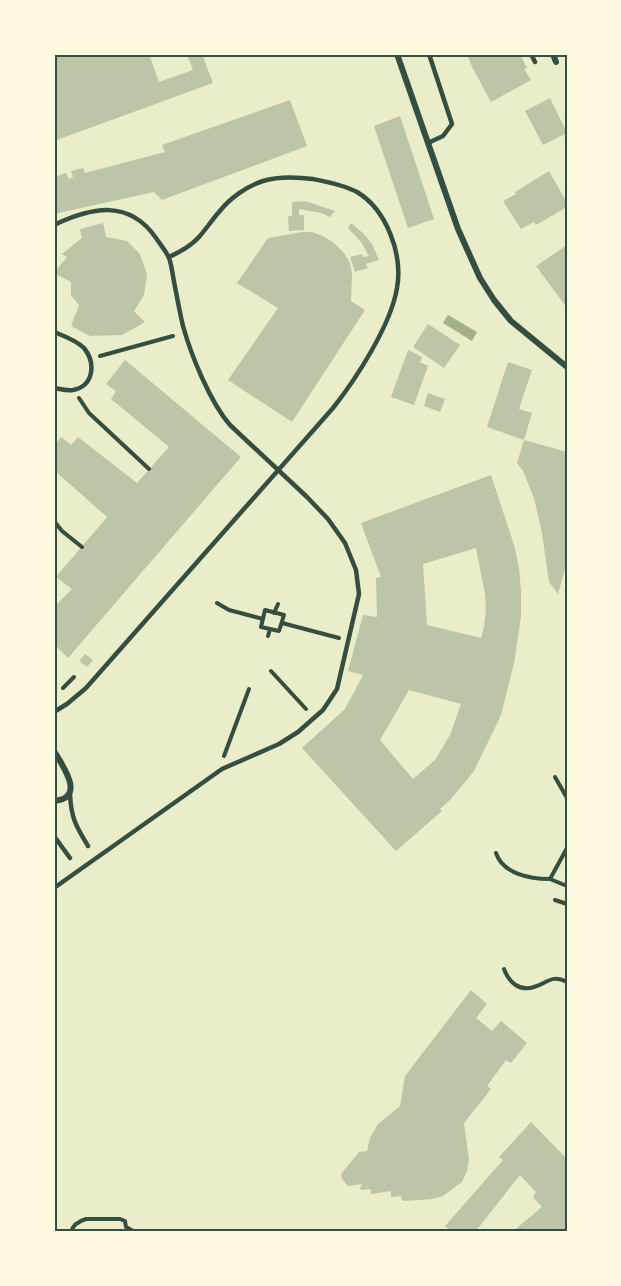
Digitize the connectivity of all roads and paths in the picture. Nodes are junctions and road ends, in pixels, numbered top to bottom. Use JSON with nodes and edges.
{"nodes":[{"id":1,"x":397,"y":54,"type":"edge"},
{"id":2,"x":429,"y":54,"type":"edge"},
{"id":3,"x":531,"y":54,"type":"edge"},
{"id":4,"x":553,"y":54,"type":"edge"},
{"id":5,"x":535,"y":62,"type":"dead end"},
{"id":6,"x":556,"y":62,"type":"dead end"},
{"id":7,"x":428,"y":143,"type":"junction"},
{"id":8,"x":54,"y":225,"type":"edge"},
{"id":9,"x":169,"y":257,"type":"junction"},
{"id":10,"x":54,"y":332,"type":"edge"},
{"id":11,"x":185,"y":333,"type":"junction"},
{"id":12,"x":90,"y":358,"type":"junction"},
{"id":13,"x":567,"y":367,"type":"edge"},
{"id":14,"x":54,"y":388,"type":"edge"},
{"id":15,"x":75,"y":390,"type":"junction"},
{"id":16,"x":149,"y":469,"type":"dead end"},
{"id":17,"x":54,"y":521,"type":"edge"},
{"id":18,"x":82,"y":547,"type":"dead end"},
{"id":19,"x":217,"y":603,"type":"dead end"},
{"id":20,"x":278,"y":604,"type":"dead end"},
{"id":21,"x":274,"y":613,"type":"junction"},
{"id":22,"x":263,"y":619,"type":"junction"},
{"id":23,"x":282,"y":623,"type":"junction"},
{"id":24,"x":270,"y":629,"type":"junction"},
{"id":25,"x":268,"y":636,"type":"dead end"},
{"id":26,"x":348,"y":641,"type":"junction"},
{"id":27,"x":272,"y":671,"type":"dead end"},
{"id":28,"x":249,"y":689,"type":"dead end"},
{"id":29,"x":54,"y":711,"type":"edge"},
{"id":30,"x":314,"y":718,"type":"junction"},
{"id":31,"x":54,"y":751,"type":"edge"},
{"id":32,"x":222,"y":762,"type":"dead end"},
{"id":33,"x":555,"y":777,"type":"dead end"},
{"id":34,"x":70,"y":789,"type":"junction"},
{"id":35,"x":567,"y":798,"type":"edge"},
{"id":36,"x":54,"y":801,"type":"edge"},
{"id":37,"x":54,"y":836,"type":"edge"},
{"id":38,"x":88,"y":846,"type":"dead end"},
{"id":39,"x":567,"y":848,"type":"edge"},
{"id":40,"x":496,"y":853,"type":"dead end"},
{"id":41,"x":70,"y":858,"type":"dead end"},
{"id":42,"x":550,"y":879,"type":"junction"},
{"id":43,"x":567,"y":886,"type":"edge"},
{"id":44,"x":54,"y":888,"type":"edge"},
{"id":45,"x":555,"y":900,"type":"dead end"},
{"id":46,"x":567,"y":904,"type":"edge"},
{"id":47,"x":504,"y":969,"type":"dead end"},
{"id":48,"x":567,"y":982,"type":"edge"},
{"id":49,"x":71,"y":1232,"type":"edge"},
{"id":50,"x":135,"y":1232,"type":"edge"}],
"edges":[{"from":1,"to":7,"type":"street"},
{"from":2,"to":7,"type":"lane"},
{"from":3,"to":5,"type":"lane"},
{"from":4,"to":6,"type":"street"},
{"from":7,"to":13,"type":"street"},
{"from":8,"to":9,"type":"lane"},
{"from":9,"to":11,"type":"lane"},
{"from":9,"to":29,"type":"lane"},
{"from":10,"to":12,"type":"lane"},
{"from":11,"to":12,"type":"path"},
{"from":11,"to":26,"type":"lane"},
{"from":12,"to":15,"type":"lane"},
{"from":14,"to":15,"type":"lane"},
{"from":15,"to":16,"type":"path"},
{"from":17,"to":18,"type":"path"},
{"from":19,"to":22,"type":"path"},
{"from":20,"to":21,"type":"path"},
{"from":21,"to":22,"type":"path"},
{"from":21,"to":23,"type":"path"},
{"from":22,"to":24,"type":"path"},
{"from":23,"to":24,"type":"path"},
{"from":23,"to":26,"type":"path"},
{"from":24,"to":25,"type":"path"},
{"from":26,"to":30,"type":"lane"},
{"from":27,"to":30,"type":"path"},
{"from":28,"to":32,"type":"path"},
{"from":30,"to":44,"type":"lane"},
{"from":31,"to":34,"type":"street"},
{"from":33,"to":35,"type":"path"},
{"from":34,"to":36,"type":"street"},
{"from":34,"to":38,"type":"lane"},
{"from":37,"to":41,"type":"lane"},
{"from":39,"to":42,"type":"path"},
{"from":40,"to":42,"type":"path"},
{"from":42,"to":43,"type":"path"},
{"from":45,"to":46,"type":"path"},
{"from":47,"to":48,"type":"path"},
{"from":49,"to":50,"type":"path"}]}
